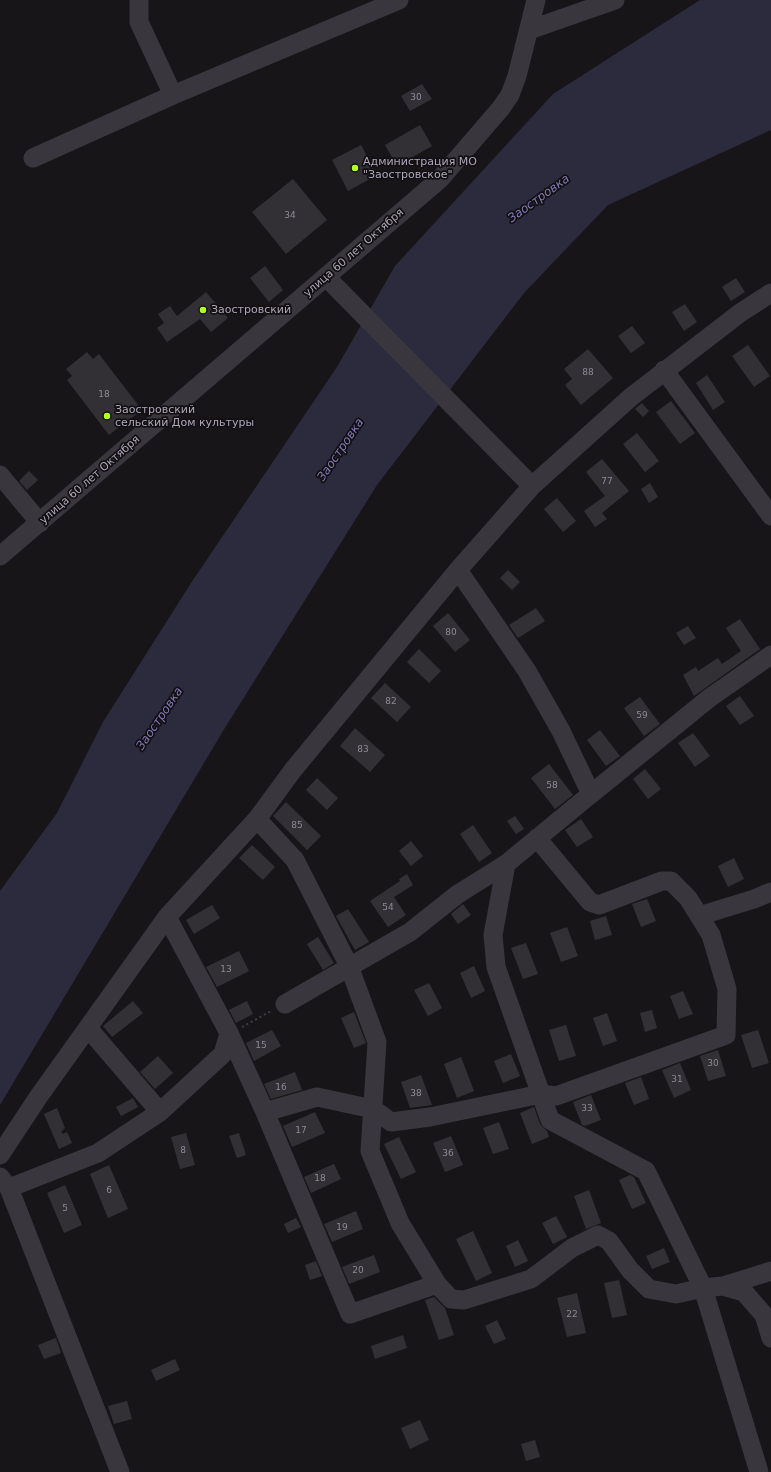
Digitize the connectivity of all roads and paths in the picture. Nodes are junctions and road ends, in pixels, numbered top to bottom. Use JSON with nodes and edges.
{"nodes":[{"id":1,"x":139,"y":0,"type":"edge"},
{"id":2,"x":399,"y":0,"type":"edge"},
{"id":3,"x":536,"y":0,"type":"edge"},
{"id":4,"x":615,"y":0,"type":"edge"},
{"id":5,"x":529,"y":30,"type":"junction"},
{"id":6,"x":173,"y":95,"type":"junction"},
{"id":7,"x":33,"y":158,"type":"dead end"},
{"id":8,"x":326,"y":277,"type":"junction"},
{"id":9,"x":771,"y":292,"type":"edge"},
{"id":10,"x":664,"y":370,"type":"junction"},
{"id":11,"x":0,"y":475,"type":"edge"},
{"id":12,"x":532,"y":486,"type":"junction"},
{"id":13,"x":771,"y":516,"type":"edge"},
{"id":14,"x":40,"y":522,"type":"junction"},
{"id":15,"x":0,"y":556,"type":"edge"},
{"id":16,"x":458,"y":570,"type":"junction"},
{"id":17,"x":771,"y":655,"type":"edge"},
{"id":18,"x":591,"y":794,"type":"junction"},
{"id":19,"x":256,"y":819,"type":"junction"},
{"id":20,"x":537,"y":838,"type":"junction"},
{"id":21,"x":506,"y":864,"type":"junction"},
{"id":22,"x":771,"y":892,"type":"edge"},
{"id":23,"x":698,"y":916,"type":"junction"},
{"id":24,"x":167,"y":917,"type":"junction"},
{"id":25,"x":349,"y":966,"type":"junction"},
{"id":26,"x":285,"y":1004,"type":"joint"},
{"id":27,"x":88,"y":1028,"type":"junction"},
{"id":28,"x":229,"y":1033,"type":"junction"},
{"id":29,"x":541,"y":1094,"type":"junction"},
{"id":30,"x":373,"y":1110,"type":"junction"},
{"id":31,"x":160,"y":1112,"type":"junction"},
{"id":32,"x":265,"y":1112,"type":"junction"},
{"id":33,"x":0,"y":1155,"type":"edge"},
{"id":34,"x":5,"y":1183,"type":"edge"},
{"id":35,"x":771,"y":1271,"type":"edge"},
{"id":36,"x":437,"y":1284,"type":"junction"},
{"id":37,"x":723,"y":1286,"type":"junction"},
{"id":38,"x":703,"y":1288,"type":"junction"},
{"id":39,"x":771,"y":1338,"type":"edge"},
{"id":40,"x":120,"y":1472,"type":"edge"},
{"id":41,"x":759,"y":1472,"type":"edge"}],
"edges":[{"from":1,"to":6,"type":"street"},
{"from":2,"to":6,"type":"street"},
{"from":3,"to":5,"type":"street","name":"улица 60 лет Октября"},
{"from":4,"to":5,"type":"street"},
{"from":5,"to":8,"type":"street","name":"улица 60 лет Октября"},
{"from":6,"to":7,"type":"street"},
{"from":8,"to":12,"type":"street"},
{"from":8,"to":14,"type":"street","name":"улица 60 лет Октября"},
{"from":9,"to":10,"type":"street"},
{"from":10,"to":12,"type":"street"},
{"from":10,"to":13,"type":"street"},
{"from":11,"to":14,"type":"street"},
{"from":12,"to":16,"type":"street"},
{"from":14,"to":15,"type":"street","name":"улица 60 лет Октября"},
{"from":16,"to":18,"type":"street"},
{"from":16,"to":19,"type":"street"},
{"from":17,"to":18,"type":"street"},
{"from":18,"to":20,"type":"street"},
{"from":19,"to":24,"type":"street"},
{"from":19,"to":25,"type":"street"},
{"from":20,"to":21,"type":"street"},
{"from":20,"to":23,"type":"street"},
{"from":21,"to":25,"type":"street"},
{"from":21,"to":29,"type":"street"},
{"from":22,"to":23,"type":"street"},
{"from":23,"to":29,"type":"street"},
{"from":24,"to":27,"type":"street"},
{"from":24,"to":28,"type":"street"},
{"from":25,"to":26,"type":"street"},
{"from":25,"to":30,"type":"street"},
{"from":26,"to":28,"type":"path"},
{"from":27,"to":31,"type":"street"},
{"from":27,"to":33,"type":"street"},
{"from":28,"to":31,"type":"street"},
{"from":28,"to":32,"type":"street"},
{"from":29,"to":30,"type":"street"},
{"from":29,"to":38,"type":"street"},
{"from":30,"to":32,"type":"street"},
{"from":30,"to":36,"type":"street"},
{"from":31,"to":34,"type":"street"},
{"from":32,"to":36,"type":"street"},
{"from":34,"to":40,"type":"street"},
{"from":35,"to":37,"type":"street"},
{"from":36,"to":38,"type":"street"},
{"from":37,"to":38,"type":"street"},
{"from":37,"to":39,"type":"street"},
{"from":38,"to":41,"type":"street"}]}
